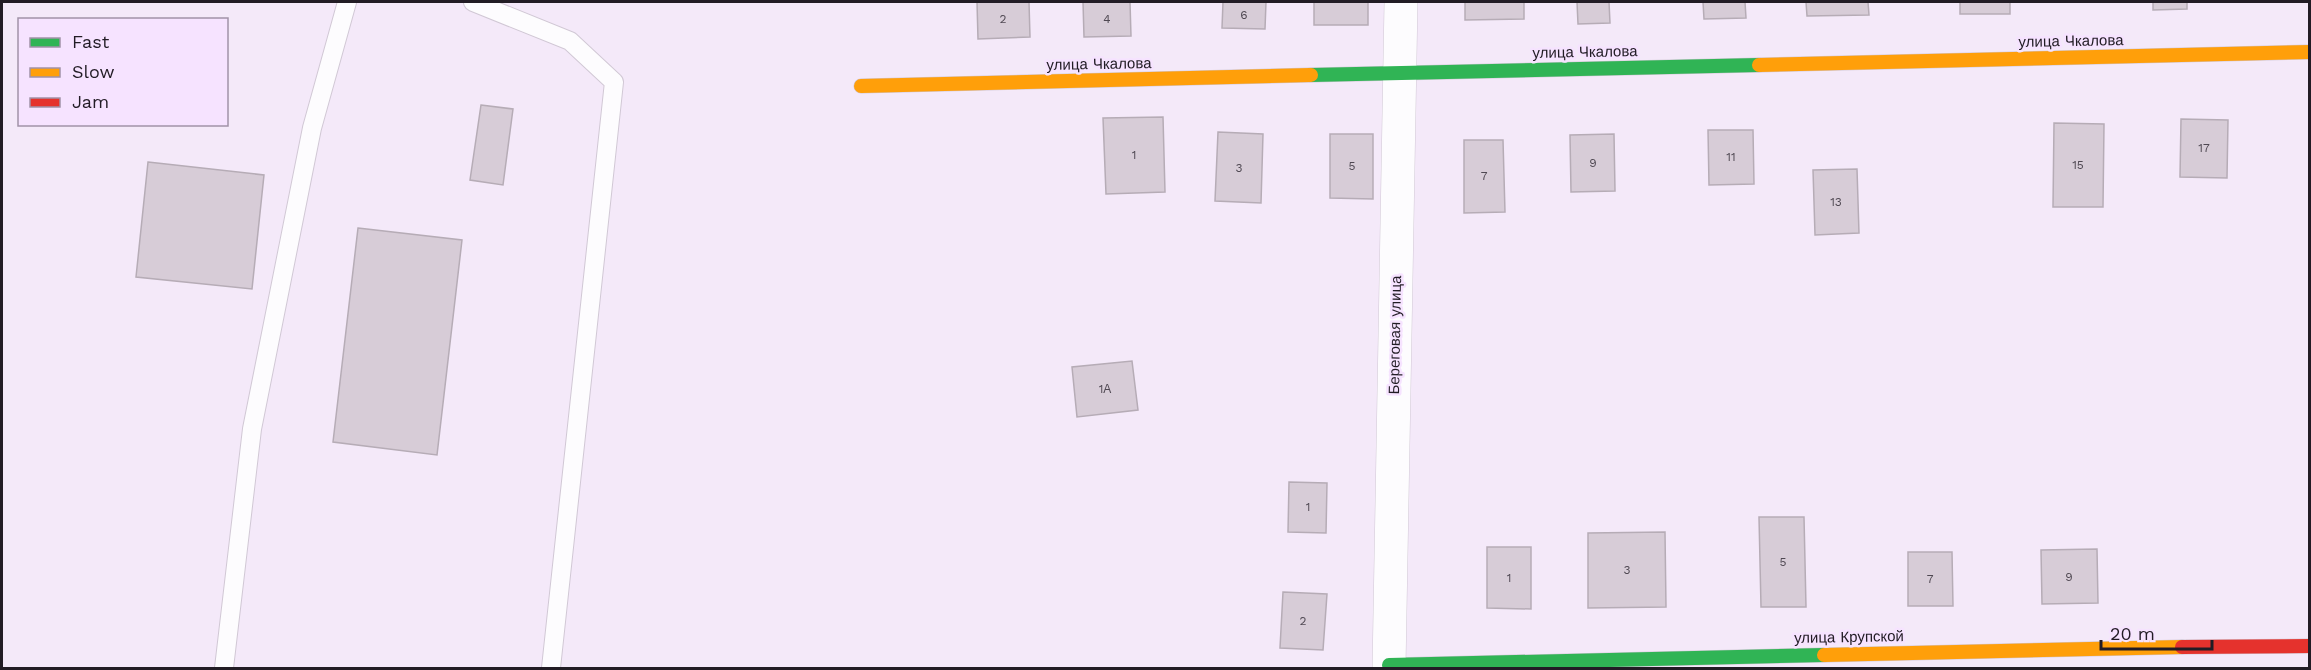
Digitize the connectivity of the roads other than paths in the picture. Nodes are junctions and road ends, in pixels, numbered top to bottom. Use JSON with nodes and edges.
{"nodes":[{"id":1,"x":347,"y":2,"type":"edge"},
{"id":2,"x":473,"y":2,"type":"edge"},
{"id":3,"x":1401,"y":2,"type":"edge"},
{"id":4,"x":2310,"y":52,"type":"edge"},
{"id":5,"x":1400,"y":73,"type":"junction"},
{"id":6,"x":861,"y":86,"type":"dead end"},
{"id":7,"x":2310,"y":646,"type":"edge"},
{"id":8,"x":1389,"y":667,"type":"edge"},
{"id":9,"x":225,"y":669,"type":"edge"},
{"id":10,"x":551,"y":669,"type":"edge"}],
"edges":[{"from":1,"to":9,"type":"lane"},
{"from":2,"to":10,"type":"lane"},
{"from":3,"to":5,"type":"street","name":"Береговая улица"},
{"from":4,"to":5,"type":"street","name":"улица Чкалова"},
{"from":5,"to":6,"type":"street","name":"улица Чкалова"},
{"from":5,"to":8,"type":"street","name":"Береговая улица"},
{"from":7,"to":8,"type":"street","name":"улица Крупской"}]}
